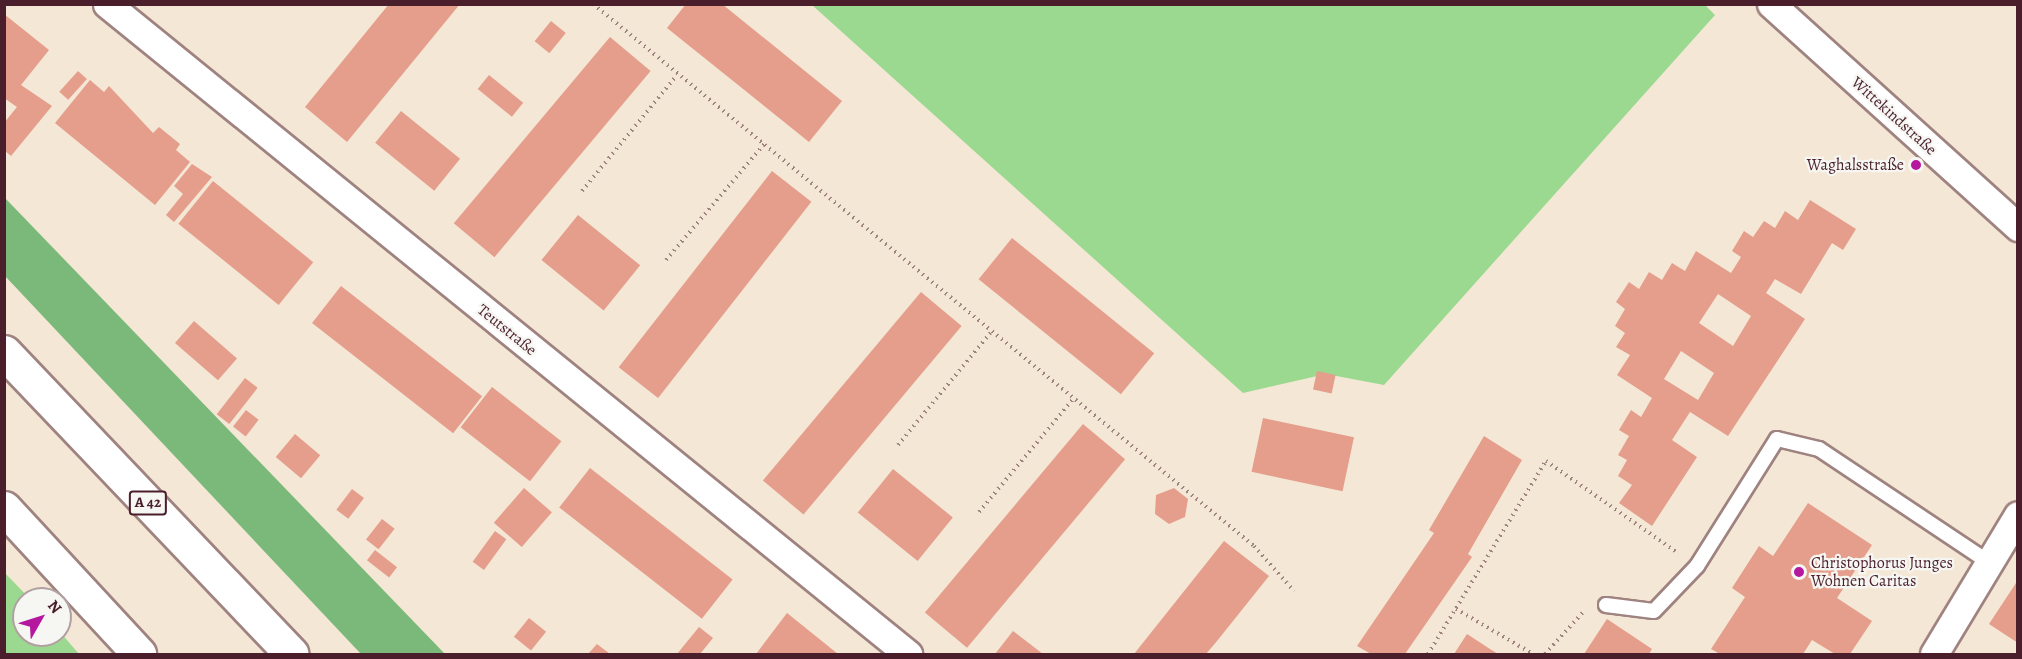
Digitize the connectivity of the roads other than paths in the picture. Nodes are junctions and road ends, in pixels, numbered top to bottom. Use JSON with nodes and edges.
{"nodes":[{"id":1,"x":107,"y":4,"type":"edge"},
{"id":2,"x":1771,"y":4,"type":"edge"},
{"id":3,"x":2018,"y":227,"type":"edge"},
{"id":4,"x":4,"y":351,"type":"edge"},
{"id":5,"x":4,"y":508,"type":"edge"},
{"id":6,"x":2018,"y":515,"type":"edge"},
{"id":7,"x":1987,"y":561,"type":"junction"},
{"id":8,"x":1606,"y":605,"type":"road end"},
{"id":9,"x":139,"y":654,"type":"edge"},
{"id":10,"x":292,"y":654,"type":"edge"},
{"id":11,"x":908,"y":654,"type":"edge"},
{"id":12,"x":1934,"y":654,"type":"edge"}],
"edges":[{"from":1,"to":11,"type":"street","name":"Teutstraße"},
{"from":2,"to":3,"type":"street","name":"Wittekindstraße"},
{"from":4,"to":10,"type":"highway","number":"A 42"},
{"from":5,"to":9,"type":"highway"},
{"from":6,"to":7,"type":"street"},
{"from":7,"to":8,"type":"lane"},
{"from":7,"to":12,"type":"street"}]}
